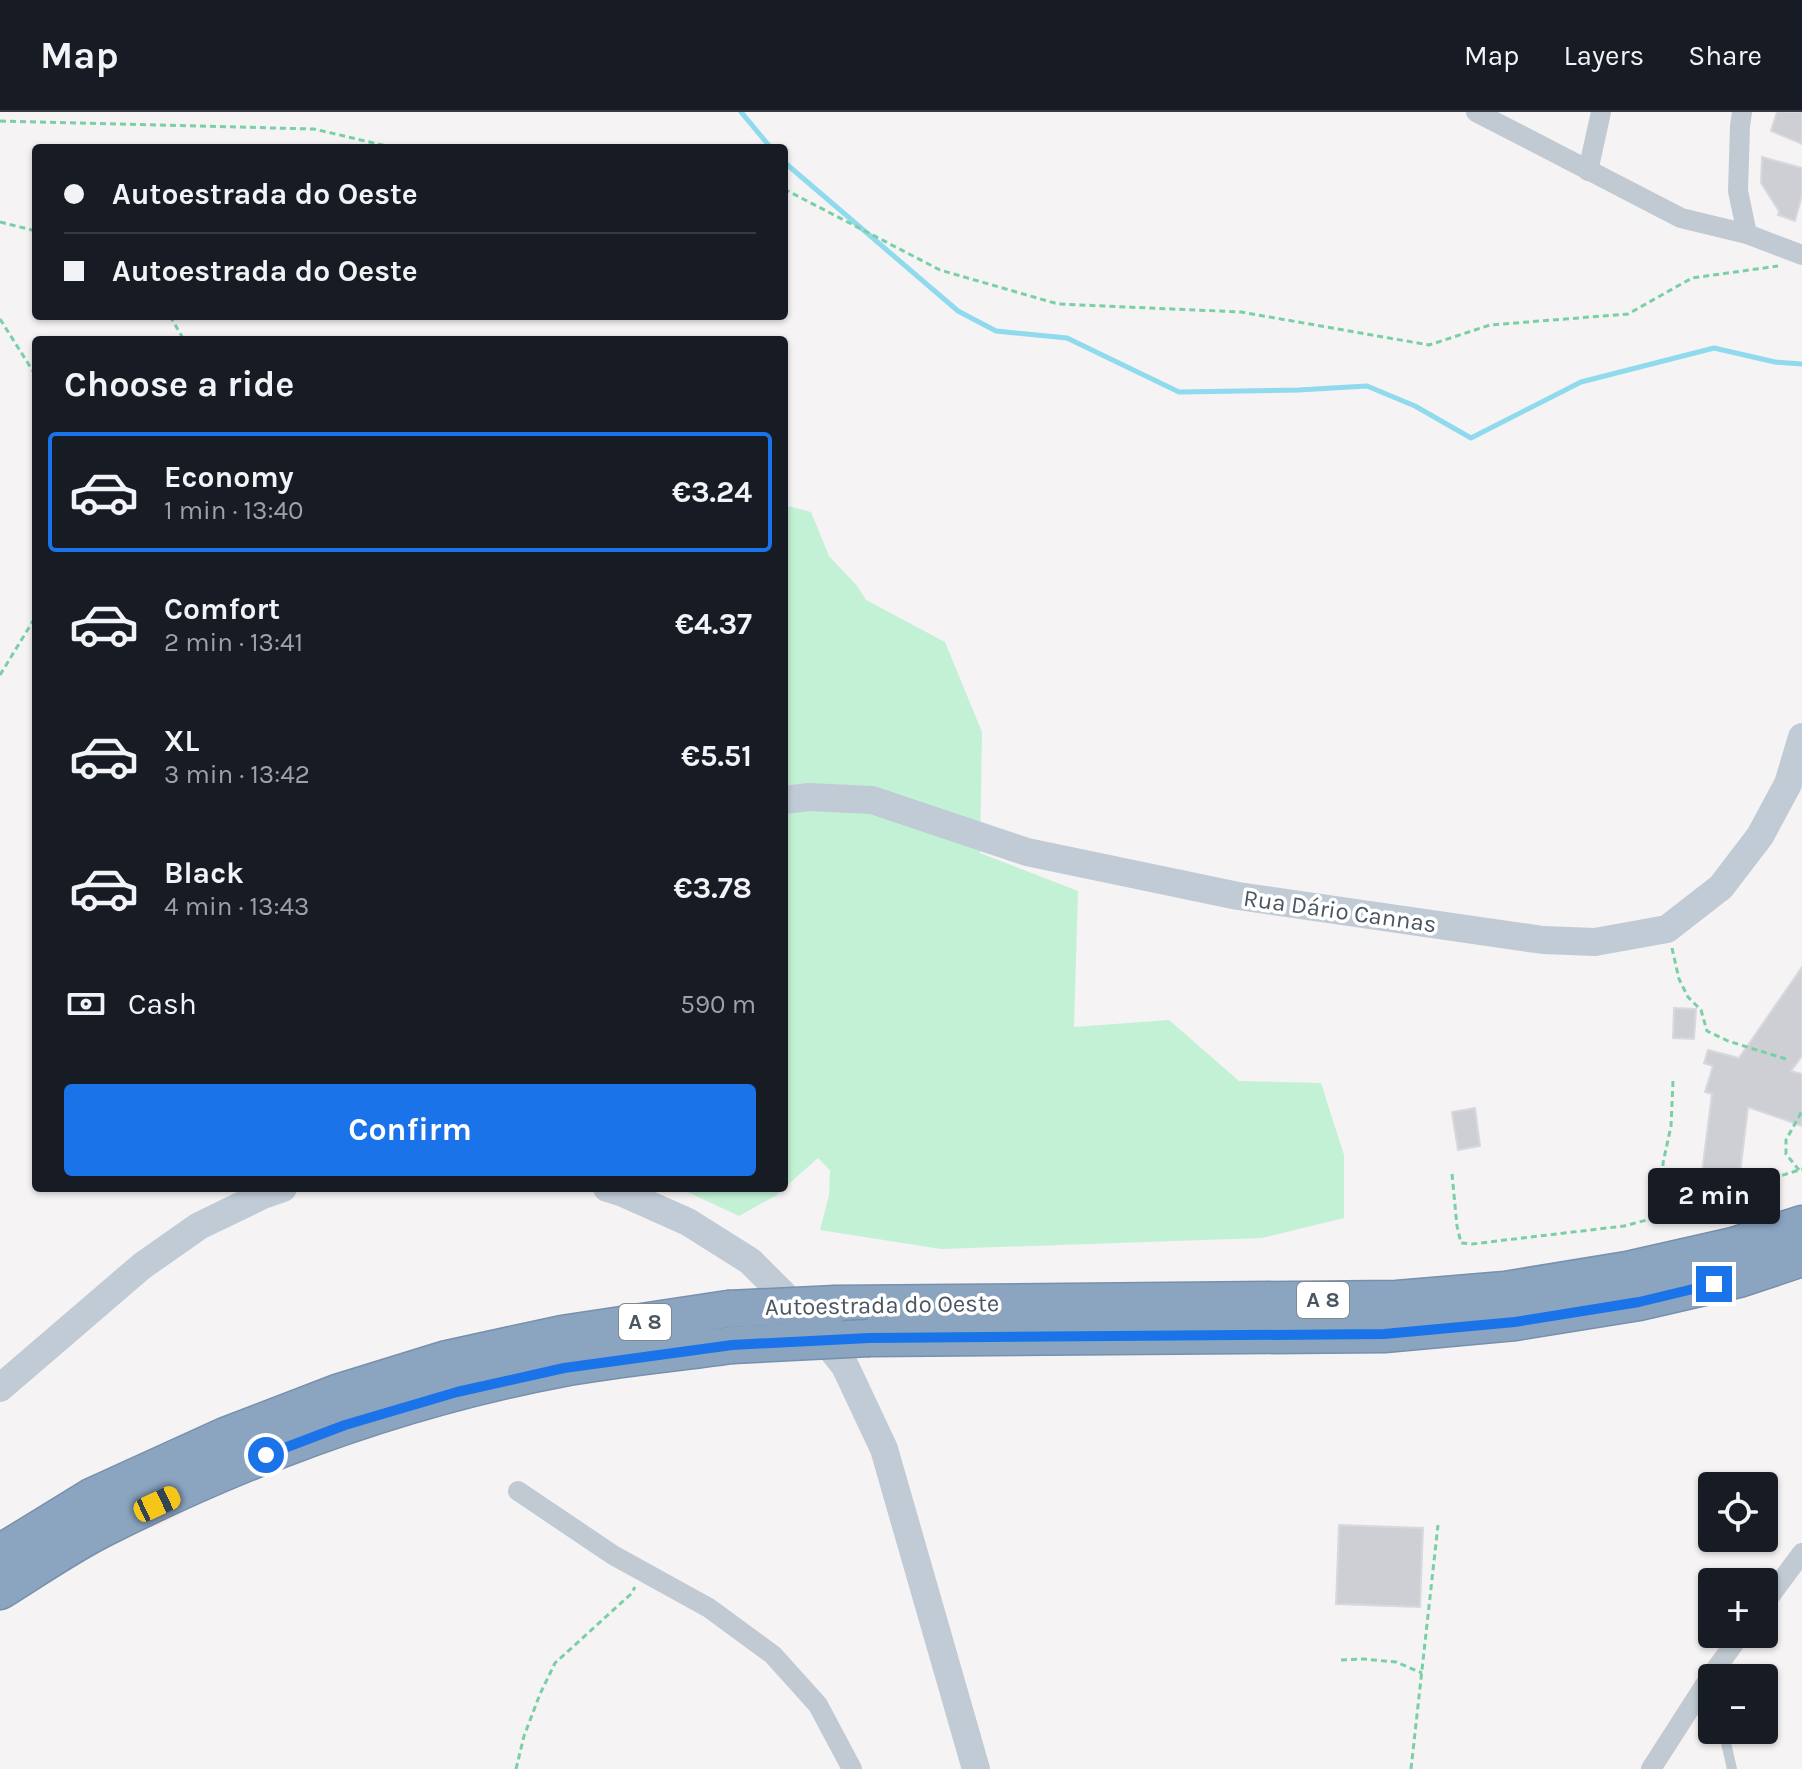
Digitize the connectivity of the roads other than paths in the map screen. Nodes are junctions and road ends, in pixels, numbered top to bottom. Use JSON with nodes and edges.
{"nodes":[{"id":1,"x":1476,"y":112,"type":"edge"},
{"id":2,"x":1601,"y":112,"type":"edge"},
{"id":3,"x":1742,"y":112,"type":"edge"},
{"id":4,"x":1588,"y":171,"type":"junction"},
{"id":5,"x":1747,"y":234,"type":"junction"},
{"id":6,"x":1794,"y":260,"type":"edge"},
{"id":7,"x":1801,"y":744,"type":"edge"},
{"id":8,"x":788,"y":800,"type":"edge"},
{"id":9,"x":272,"y":1192,"type":"edge"},
{"id":10,"x":620,"y":1192,"type":"edge"},
{"id":11,"x":1802,"y":1224,"type":"edge"},
{"id":12,"x":1802,"y":1258,"type":"edge"},
{"id":13,"x":0,"y":1388,"type":"edge"},
{"id":14,"x":518,"y":1491,"type":"dead end"},
{"id":15,"x":0,"y":1553,"type":"edge"},
{"id":16,"x":1802,"y":1553,"type":"edge"},
{"id":17,"x":1778,"y":1585,"type":"edge"},
{"id":18,"x":0,"y":1591,"type":"edge"},
{"id":19,"x":1698,"y":1701,"type":"edge"},
{"id":20,"x":1726,"y":1744,"type":"edge"},
{"id":21,"x":852,"y":1769,"type":"edge"},
{"id":22,"x":976,"y":1769,"type":"edge"},
{"id":23,"x":1651,"y":1769,"type":"edge"},
{"id":24,"x":1732,"y":1769,"type":"edge"}],
"edges":[{"from":1,"to":4,"type":"street"},
{"from":2,"to":4,"type":"street"},
{"from":3,"to":5,"type":"street"},
{"from":4,"to":5,"type":"street"},
{"from":5,"to":6,"type":"street"},
{"from":7,"to":8,"type":"street","name":"Rua Dário Cannas"},
{"from":9,"to":13,"type":"street"},
{"from":10,"to":22,"type":"street"},
{"from":11,"to":15,"type":"highway","name":"Autoestrada do Oeste","number":"A 8","bridge":true},
{"from":12,"to":18,"type":"highway","name":"Autoestrada do Oeste","number":"A 8","bridge":true},
{"from":14,"to":21,"type":"street"},
{"from":16,"to":17,"type":"street"},
{"from":19,"to":23,"type":"street"},
{"from":20,"to":24,"type":"lane"}]}
